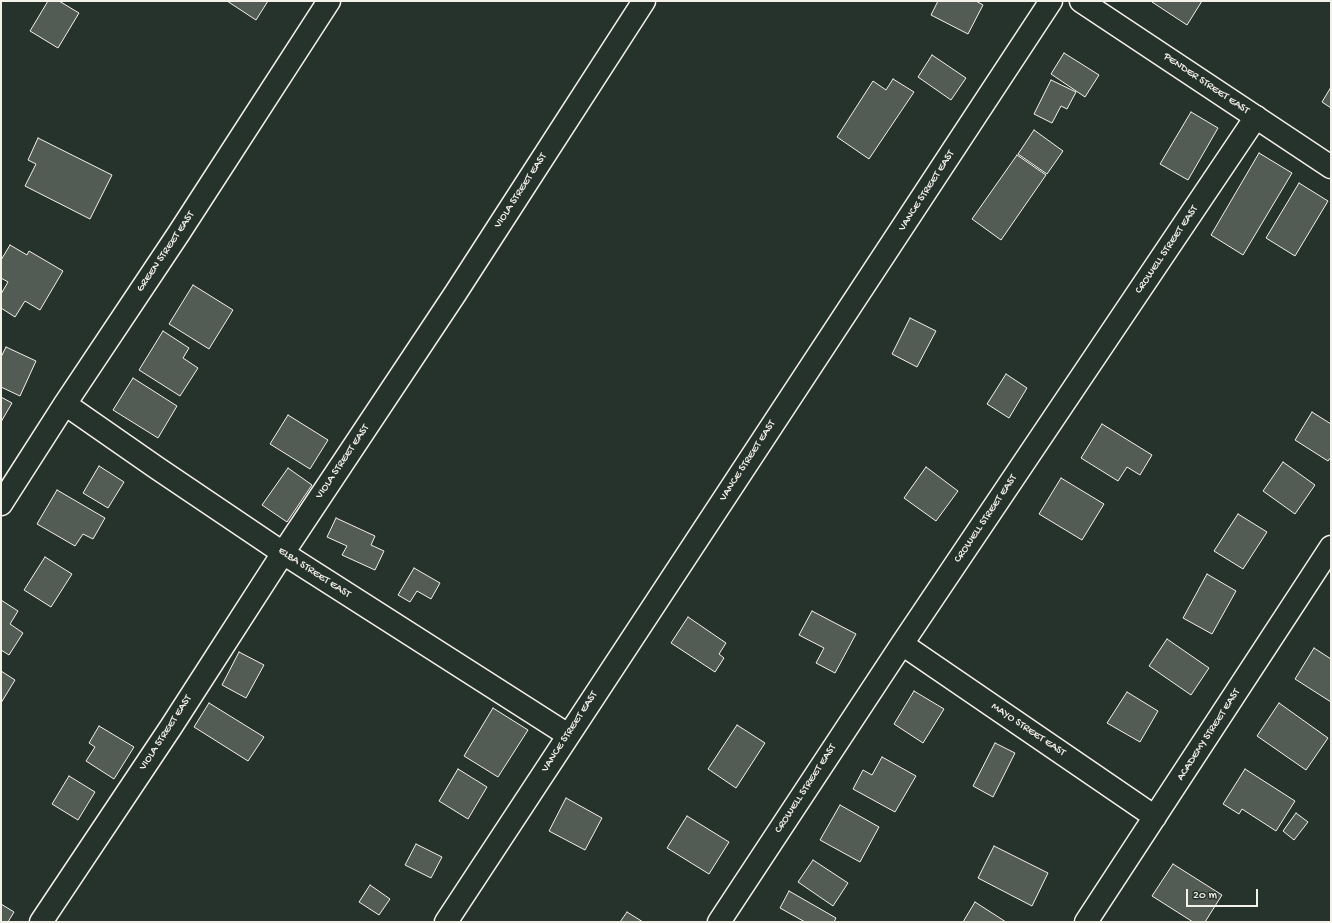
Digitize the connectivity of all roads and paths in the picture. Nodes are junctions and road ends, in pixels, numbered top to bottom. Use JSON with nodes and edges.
{"nodes":[{"id":1,"x":330,"y":1,"type":"edge"},
{"id":2,"x":644,"y":1,"type":"edge"},
{"id":3,"x":1051,"y":1,"type":"edge"},
{"id":4,"x":1080,"y":1,"type":"edge"},
{"id":5,"x":1256,"y":118,"type":"junction"},
{"id":6,"x":1331,"y":167,"type":"edge"},
{"id":7,"x":65,"y":404,"type":"junction"},
{"id":8,"x":1,"y":504,"type":"edge"},
{"id":9,"x":1331,"y":547,"type":"edge"},
{"id":10,"x":283,"y":553,"type":"junction"},
{"id":11,"x":902,"y":644,"type":"junction"},
{"id":12,"x":568,"y":735,"type":"junction"},
{"id":13,"x":1156,"y":817,"type":"junction"},
{"id":14,"x":41,"y":922,"type":"edge"},
{"id":15,"x":446,"y":922,"type":"edge"},
{"id":16,"x":719,"y":922,"type":"edge"},
{"id":17,"x":1086,"y":922,"type":"edge"}],
"edges":[{"from":1,"to":7,"type":"street","name":"GREEN STREET EAST"},
{"from":2,"to":10,"type":"street","name":"VIOLA STREET EAST"},
{"from":3,"to":12,"type":"street","name":"VANCE STREET EAST"},
{"from":4,"to":5,"type":"street","name":"PENDER STREET EAST"},
{"from":5,"to":6,"type":"street","name":"PENDER STREET EAST"},
{"from":5,"to":11,"type":"street","name":"CROWELL STREET EAST"},
{"from":7,"to":8,"type":"street","name":"GREEN STREET EAST"},
{"from":7,"to":10,"type":"street","name":"ELBA STREET EAST"},
{"from":9,"to":13,"type":"street","name":"ACADEMY STREET EAST"},
{"from":10,"to":12,"type":"street","name":"ELBA STREET EAST"},
{"from":10,"to":14,"type":"street","name":"VIOLA STREET EAST"},
{"from":11,"to":13,"type":"street","name":"MAYO STREET EAST"},
{"from":11,"to":16,"type":"street","name":"CROWELL STREET EAST"},
{"from":12,"to":15,"type":"street","name":"VANCE STREET EAST"},
{"from":13,"to":17,"type":"street","name":"ACADEMY STREET EAST"}]}
